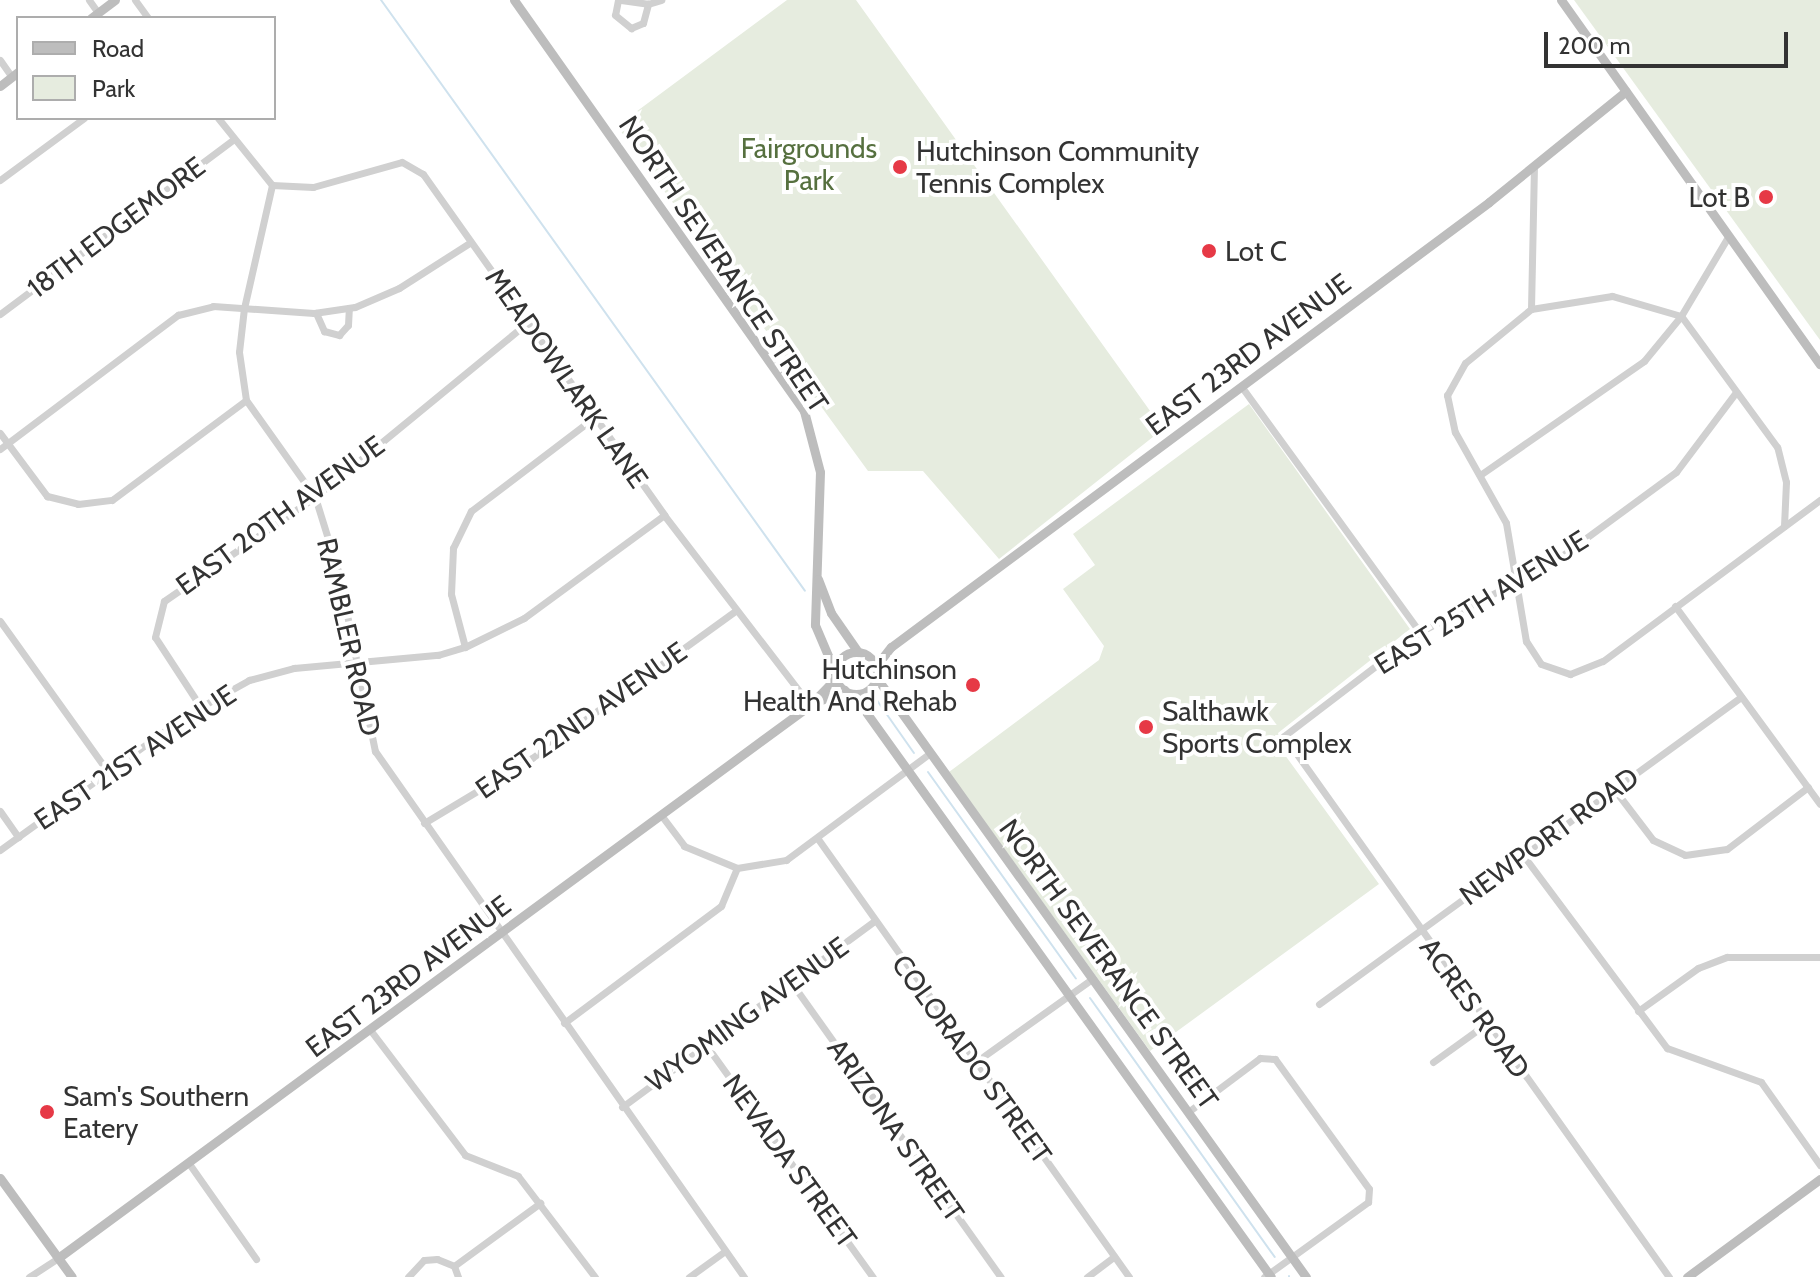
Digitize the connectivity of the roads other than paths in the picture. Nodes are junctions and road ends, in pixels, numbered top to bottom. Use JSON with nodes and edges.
{"nodes":[{"id":1,"x":89,"y":0,"type":"edge"},
{"id":2,"x":115,"y":0,"type":"edge"},
{"id":3,"x":514,"y":0,"type":"edge"},
{"id":4,"x":620,"y":0,"type":"edge"},
{"id":5,"x":661,"y":0,"type":"edge"},
{"id":6,"x":1561,"y":0,"type":"edge"},
{"id":7,"x":648,"y":4,"type":"junction"},
{"id":8,"x":95,"y":15,"type":"edge"},
{"id":9,"x":0,"y":60,"type":"edge"},
{"id":10,"x":15,"y":74,"type":"edge"},
{"id":11,"x":0,"y":86,"type":"edge"},
{"id":12,"x":1626,"y":91,"type":"junction"},
{"id":13,"x":81,"y":120,"type":"edge"},
{"id":14,"x":219,"y":120,"type":"edge"},
{"id":15,"x":233,"y":140,"type":"junction"},
{"id":16,"x":1534,"y":166,"type":"junction"},
{"id":17,"x":0,"y":180,"type":"edge"},
{"id":18,"x":272,"y":185,"type":"junction"},
{"id":19,"x":1728,"y":237,"type":"junction"},
{"id":20,"x":471,"y":242,"type":"junction"},
{"id":21,"x":244,"y":308,"type":"junction"},
{"id":22,"x":349,"y":308,"type":"junction"},
{"id":23,"x":1531,"y":309,"type":"junction"},
{"id":24,"x":316,"y":313,"type":"junction"},
{"id":25,"x":0,"y":314,"type":"edge"},
{"id":26,"x":1681,"y":316,"type":"junction"},
{"id":27,"x":527,"y":323,"type":"junction"},
{"id":28,"x":1820,"y":364,"type":"edge"},
{"id":29,"x":1241,"y":386,"type":"junction"},
{"id":30,"x":1736,"y":392,"type":"junction"},
{"id":31,"x":246,"y":400,"type":"junction"},
{"id":32,"x":596,"y":416,"type":"junction"},
{"id":33,"x":0,"y":433,"type":"edge"},
{"id":34,"x":4,"y":446,"type":"edge"},
{"id":35,"x":1480,"y":475,"type":"junction"},
{"id":36,"x":315,"y":497,"type":"junction"},
{"id":37,"x":1820,"y":500,"type":"edge"},
{"id":38,"x":664,"y":515,"type":"junction"},
{"id":39,"x":1784,"y":526,"type":"junction"},
{"id":40,"x":818,"y":579,"type":"junction"},
{"id":41,"x":1517,"y":583,"type":"junction"},
{"id":42,"x":1675,"y":606,"type":"junction"},
{"id":43,"x":735,"y":611,"type":"junction"},
{"id":44,"x":0,"y":621,"type":"edge"},
{"id":45,"x":1420,"y":632,"type":"junction"},
{"id":46,"x":465,"y":647,"type":"junction"},
{"id":47,"x":891,"y":647,"type":"junction"},
{"id":48,"x":861,"y":653,"type":"junction"},
{"id":49,"x":355,"y":663,"type":"junction"},
{"id":50,"x":876,"y":666,"type":"junction"},
{"id":51,"x":835,"y":675,"type":"junction"},
{"id":52,"x":876,"y":677,"type":"junction"},
{"id":53,"x":848,"y":692,"type":"junction"},
{"id":54,"x":1741,"y":697,"type":"junction"},
{"id":55,"x":810,"y":705,"type":"junction"},
{"id":56,"x":200,"y":706,"type":"junction"},
{"id":57,"x":1284,"y":736,"type":"joint"},
{"id":58,"x":930,"y":753,"type":"junction"},
{"id":59,"x":908,"y":770,"type":"junction"},
{"id":60,"x":108,"y":772,"type":"junction"},
{"id":61,"x":1808,"y":787,"type":"junction"},
{"id":62,"x":1614,"y":789,"type":"junction"},
{"id":63,"x":1820,"y":804,"type":"edge"},
{"id":64,"x":0,"y":811,"type":"edge"},
{"id":65,"x":661,"y":815,"type":"junction"},
{"id":66,"x":424,"y":823,"type":"junction"},
{"id":67,"x":18,"y":837,"type":"junction"},
{"id":68,"x":818,"y":839,"type":"junction"},
{"id":69,"x":0,"y":850,"type":"edge"},
{"id":70,"x":1523,"y":855,"type":"junction"},
{"id":71,"x":737,"y":868,"type":"junction"},
{"id":72,"x":873,"y":922,"type":"junction"},
{"id":73,"x":1419,"y":931,"type":"junction"},
{"id":74,"x":501,"y":934,"type":"junction"},
{"id":75,"x":1820,"y":957,"type":"edge"},
{"id":76,"x":1092,"y":979,"type":"junction"},
{"id":77,"x":791,"y":982,"type":"junction"},
{"id":78,"x":1069,"y":995,"type":"junction"},
{"id":79,"x":1319,"y":1004,"type":"dead end"},
{"id":80,"x":1638,"y":1011,"type":"junction"},
{"id":81,"x":564,"y":1023,"type":"junction"},
{"id":82,"x":1487,"y":1023,"type":"junction"},
{"id":83,"x":371,"y":1031,"type":"junction"},
{"id":84,"x":706,"y":1045,"type":"junction"},
{"id":85,"x":977,"y":1061,"type":"junction"},
{"id":86,"x":1433,"y":1062,"type":"dead end"},
{"id":87,"x":622,"y":1107,"type":"junction"},
{"id":88,"x":1188,"y":1112,"type":"junction"},
{"id":89,"x":190,"y":1165,"type":"junction"},
{"id":90,"x":1820,"y":1165,"type":"edge"},
{"id":91,"x":0,"y":1178,"type":"edge"},
{"id":92,"x":1820,"y":1179,"type":"edge"},
{"id":93,"x":540,"y":1203,"type":"junction"},
{"id":94,"x":725,"y":1251,"type":"junction"},
{"id":95,"x":1114,"y":1257,"type":"junction"},
{"id":96,"x":1292,"y":1257,"type":"junction"},
{"id":97,"x":58,"y":1258,"type":"junction"},
{"id":98,"x":256,"y":1259,"type":"dead end"},
{"id":99,"x":454,"y":1266,"type":"junction"},
{"id":100,"x":1268,"y":1276,"type":"edge"},
{"id":101,"x":29,"y":1277,"type":"edge"},
{"id":102,"x":72,"y":1277,"type":"edge"},
{"id":103,"x":408,"y":1277,"type":"edge"},
{"id":104,"x":458,"y":1277,"type":"edge"},
{"id":105,"x":595,"y":1277,"type":"edge"},
{"id":106,"x":689,"y":1277,"type":"edge"},
{"id":107,"x":744,"y":1277,"type":"edge"},
{"id":108,"x":873,"y":1277,"type":"edge"},
{"id":109,"x":1001,"y":1277,"type":"edge"},
{"id":110,"x":1087,"y":1277,"type":"edge"},
{"id":111,"x":1129,"y":1277,"type":"edge"},
{"id":112,"x":1306,"y":1277,"type":"edge"},
{"id":113,"x":1669,"y":1277,"type":"edge"},
{"id":114,"x":1687,"y":1277,"type":"edge"}],
"edges":[{"from":1,"to":8,"type":"street"},
{"from":2,"to":8,"type":"street"},
{"from":3,"to":40,"type":"street","name":"NORTH SEVERANCE STREET"},
{"from":4,"to":7,"type":"street"},
{"from":4,"to":7,"type":"street"},
{"from":5,"to":7,"type":"street"},
{"from":6,"to":12,"type":"street"},
{"from":9,"to":10,"type":"street"},
{"from":10,"to":11,"type":"street"},
{"from":12,"to":16,"type":"street","name":"EAST 23RD AVENUE"},
{"from":12,"to":19,"type":"street"},
{"from":13,"to":17,"type":"street"},
{"from":14,"to":15,"type":"street"},
{"from":15,"to":18,"type":"street"},
{"from":15,"to":25,"type":"street","name":"18TH EDGEMORE"},
{"from":16,"to":23,"type":"street"},
{"from":16,"to":29,"type":"street","name":"EAST 23RD AVENUE"},
{"from":18,"to":20,"type":"street","name":"MEADOWLARK LANE"},
{"from":18,"to":21,"type":"street","name":"RAMBLER ROAD"},
{"from":19,"to":26,"type":"street"},
{"from":19,"to":28,"type":"street"},
{"from":20,"to":22,"type":"street"},
{"from":20,"to":27,"type":"street","name":"MEADOWLARK LANE"},
{"from":21,"to":24,"type":"street"},
{"from":21,"to":31,"type":"street","name":"RAMBLER ROAD"},
{"from":21,"to":34,"type":"street"},
{"from":22,"to":24,"type":"street"},
{"from":22,"to":24,"type":"street"},
{"from":23,"to":26,"type":"street"},
{"from":23,"to":35,"type":"street"},
{"from":26,"to":30,"type":"street"},
{"from":26,"to":35,"type":"street"},
{"from":27,"to":32,"type":"street","name":"MEADOWLARK LANE"},
{"from":27,"to":36,"type":"street","name":"EAST 20TH AVENUE"},
{"from":29,"to":45,"type":"street"},
{"from":29,"to":47,"type":"street","name":"EAST 23RD AVENUE"},
{"from":30,"to":39,"type":"street"},
{"from":30,"to":41,"type":"street","name":"EAST 25TH AVENUE"},
{"from":31,"to":34,"type":"street"},
{"from":31,"to":36,"type":"street","name":"RAMBLER ROAD"},
{"from":32,"to":38,"type":"street","name":"MEADOWLARK LANE"},
{"from":32,"to":46,"type":"street"},
{"from":33,"to":34,"type":"street"},
{"from":35,"to":41,"type":"street"},
{"from":36,"to":49,"type":"street","name":"RAMBLER ROAD"},
{"from":36,"to":56,"type":"street","name":"EAST 20TH AVENUE"},
{"from":37,"to":39,"type":"street"},
{"from":38,"to":43,"type":"street","name":"MEADOWLARK LANE"},
{"from":38,"to":46,"type":"street","name":"EAST 21ST AVENUE"},
{"from":39,"to":42,"type":"street"},
{"from":40,"to":48,"type":"street","name":"NORTH SEVERANCE STREET"},
{"from":40,"to":51,"type":"street","name":"NORTH SEVERANCE STREET"},
{"from":41,"to":42,"type":"street"},
{"from":41,"to":45,"type":"street","name":"EAST 25TH AVENUE"},
{"from":42,"to":54,"type":"street"},
{"from":43,"to":55,"type":"street","name":"MEADOWLARK LANE"},
{"from":43,"to":66,"type":"street","name":"EAST 22ND AVENUE"},
{"from":44,"to":60,"type":"street"},
{"from":45,"to":57,"type":"street","name":"EAST 25TH AVENUE"},
{"from":46,"to":49,"type":"street","name":"EAST 21ST AVENUE"},
{"from":47,"to":48,"type":"street","name":"EAST 23RD AVENUE"},
{"from":47,"to":50,"type":"street","name":"EAST 23RD AVENUE"},
{"from":48,"to":50,"type":"street"},
{"from":48,"to":51,"type":"street"},
{"from":49,"to":56,"type":"street","name":"EAST 21ST AVENUE"},
{"from":49,"to":66,"type":"street","name":"RAMBLER ROAD"},
{"from":50,"to":52,"type":"street"},
{"from":51,"to":53,"type":"street"},
{"from":51,"to":55,"type":"street","name":"EAST 23RD AVENUE"},
{"from":52,"to":53,"type":"street"},
{"from":52,"to":58,"type":"street","name":"NORTH SEVERANCE STREET"},
{"from":53,"to":55,"type":"street","name":"EAST 23RD AVENUE"},
{"from":53,"to":59,"type":"street","name":"NORTH SEVERANCE STREET"},
{"from":54,"to":61,"type":"street"},
{"from":54,"to":62,"type":"street","name":"NEWPORT ROAD"},
{"from":55,"to":65,"type":"street","name":"EAST 23RD AVENUE"},
{"from":56,"to":60,"type":"street","name":"EAST 21ST AVENUE"},
{"from":57,"to":73,"type":"street","name":"ACRES ROAD"},
{"from":58,"to":59,"type":"street"},
{"from":58,"to":76,"type":"street","name":"NORTH SEVERANCE STREET"},
{"from":59,"to":68,"type":"street"},
{"from":59,"to":78,"type":"street","name":"NORTH SEVERANCE STREET"},
{"from":60,"to":67,"type":"street","name":"EAST 21ST AVENUE"},
{"from":61,"to":62,"type":"street"},
{"from":61,"to":63,"type":"street"},
{"from":62,"to":70,"type":"street","name":"NEWPORT ROAD"},
{"from":64,"to":67,"type":"street"},
{"from":65,"to":71,"type":"street"},
{"from":65,"to":74,"type":"street","name":"EAST 23RD AVENUE"},
{"from":66,"to":74,"type":"street","name":"RAMBLER ROAD"},
{"from":67,"to":69,"type":"street","name":"EAST 21ST AVENUE"},
{"from":68,"to":71,"type":"street"},
{"from":68,"to":72,"type":"street","name":"COLORADO STREET"},
{"from":70,"to":73,"type":"street","name":"NEWPORT ROAD"},
{"from":70,"to":80,"type":"street"},
{"from":71,"to":81,"type":"street"},
{"from":72,"to":77,"type":"street","name":"WYOMING AVENUE"},
{"from":72,"to":85,"type":"street","name":"COLORADO STREET"},
{"from":73,"to":79,"type":"street","name":"NEWPORT ROAD"},
{"from":73,"to":82,"type":"street","name":"ACRES ROAD"},
{"from":74,"to":81,"type":"street","name":"RAMBLER ROAD"},
{"from":74,"to":83,"type":"street","name":"EAST 23RD AVENUE"},
{"from":75,"to":80,"type":"street"},
{"from":76,"to":78,"type":"street"},
{"from":76,"to":88,"type":"street","name":"NORTH SEVERANCE STREET"},
{"from":77,"to":84,"type":"street","name":"WYOMING AVENUE"},
{"from":77,"to":109,"type":"street","name":"ARIZONA STREET"},
{"from":78,"to":85,"type":"street"},
{"from":78,"to":100,"type":"street","name":"NORTH SEVERANCE STREET"},
{"from":80,"to":90,"type":"street"},
{"from":81,"to":87,"type":"street","name":"RAMBLER ROAD"},
{"from":82,"to":86,"type":"street"},
{"from":82,"to":113,"type":"street","name":"ACRES ROAD"},
{"from":83,"to":89,"type":"street","name":"EAST 23RD AVENUE"},
{"from":83,"to":93,"type":"street"},
{"from":84,"to":87,"type":"street","name":"WYOMING AVENUE"},
{"from":84,"to":108,"type":"street","name":"NEVADA STREET"},
{"from":85,"to":95,"type":"street","name":"COLORADO STREET"},
{"from":87,"to":94,"type":"street","name":"RAMBLER ROAD"},
{"from":88,"to":96,"type":"street","name":"NORTH SEVERANCE STREET"},
{"from":88,"to":96,"type":"street"},
{"from":89,"to":97,"type":"street","name":"EAST 23RD AVENUE"},
{"from":89,"to":98,"type":"street"},
{"from":91,"to":97,"type":"street"},
{"from":92,"to":114,"type":"street"},
{"from":93,"to":99,"type":"street"},
{"from":93,"to":105,"type":"street"},
{"from":94,"to":106,"type":"street"},
{"from":94,"to":107,"type":"street","name":"RAMBLER ROAD"},
{"from":95,"to":110,"type":"street"},
{"from":95,"to":111,"type":"street","name":"COLORADO STREET"},
{"from":96,"to":100,"type":"street"},
{"from":96,"to":112,"type":"street","name":"NORTH SEVERANCE STREET"},
{"from":97,"to":101,"type":"street","name":"EAST 23RD AVENUE"},
{"from":97,"to":102,"type":"street"},
{"from":99,"to":103,"type":"street"},
{"from":99,"to":104,"type":"street"}]}
